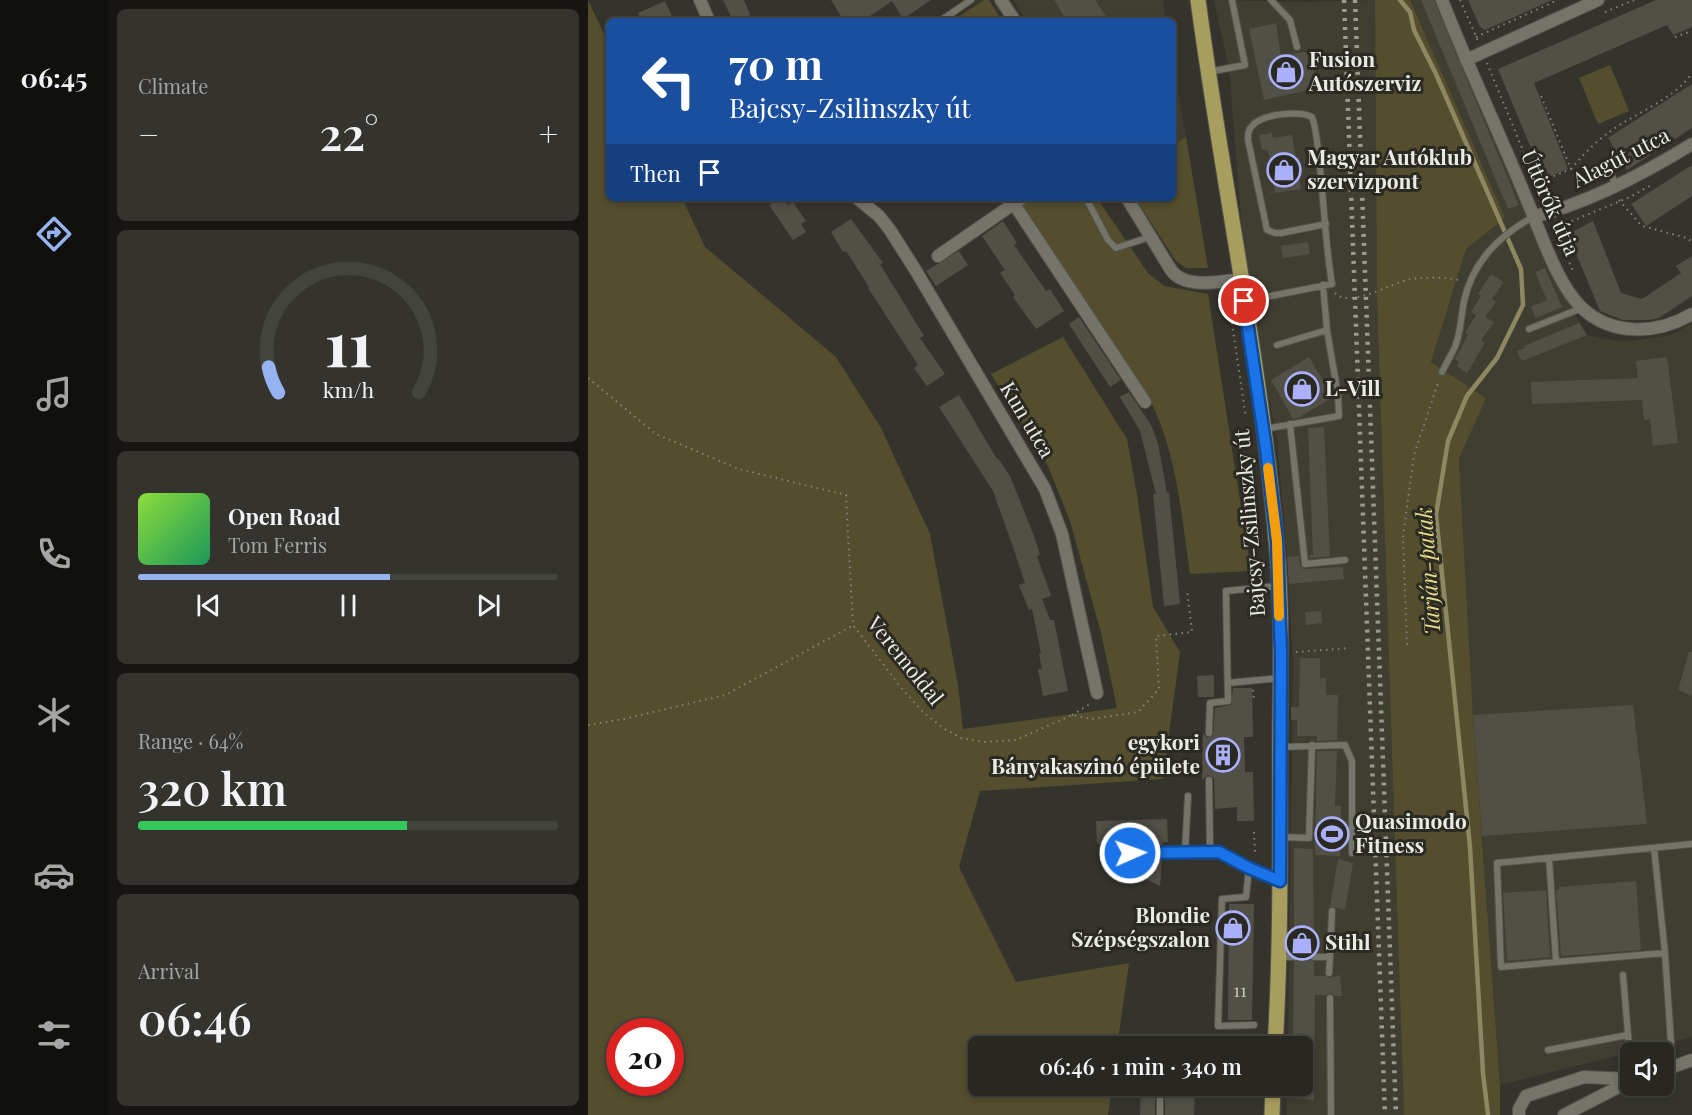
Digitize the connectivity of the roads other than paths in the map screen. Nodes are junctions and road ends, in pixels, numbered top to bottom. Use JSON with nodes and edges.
{"nodes":[{"id":1,"x":700,"y":0,"type":"edge"},
{"id":2,"x":971,"y":0,"type":"edge"},
{"id":3,"x":1001,"y":0,"type":"edge"},
{"id":4,"x":1198,"y":0,"type":"edge"},
{"id":5,"x":1232,"y":0,"type":"edge"},
{"id":6,"x":1271,"y":0,"type":"edge"},
{"id":7,"x":1442,"y":0,"type":"edge"},
{"id":8,"x":1598,"y":0,"type":"edge"},
{"id":9,"x":708,"y":18,"type":"edge"},
{"id":10,"x":944,"y":18,"type":"edge"},
{"id":11,"x":1013,"y":18,"type":"edge"},
{"id":12,"x":1297,"y":47,"type":"dead end"},
{"id":13,"x":1466,"y":60,"type":"junction"},
{"id":14,"x":1208,"y":72,"type":"junction"},
{"id":15,"x":1692,"y":144,"type":"edge"},
{"id":16,"x":1617,"y":155,"type":"dead end"},
{"id":17,"x":1615,"y":187,"type":"junction"},
{"id":18,"x":861,"y":201,"type":"edge"},
{"id":19,"x":1018,"y":201,"type":"edge"},
{"id":20,"x":1088,"y":201,"type":"edge"},
{"id":21,"x":1129,"y":201,"type":"edge"},
{"id":22,"x":1533,"y":217,"type":"junction"},
{"id":23,"x":1326,"y":224,"type":"junction"},
{"id":24,"x":1150,"y":237,"type":"junction"},
{"id":25,"x":938,"y":256,"type":"dead end"},
{"id":26,"x":1241,"y":279,"type":"junction"},
{"id":27,"x":1323,"y":285,"type":"junction"},
{"id":28,"x":1244,"y":301,"type":"junction"},
{"id":29,"x":1582,"y":308,"type":"junction"},
{"id":30,"x":1692,"y":314,"type":"edge"},
{"id":31,"x":1528,"y":329,"type":"dead end"},
{"id":32,"x":1327,"y":330,"type":"junction"},
{"id":33,"x":1277,"y":345,"type":"dead end"},
{"id":34,"x":1442,"y":372,"type":"road end"},
{"id":35,"x":1145,"y":402,"type":"dead end"},
{"id":36,"x":1290,"y":424,"type":"junction"},
{"id":37,"x":1263,"y":429,"type":"junction"},
{"id":38,"x":1345,"y":560,"type":"dead end"},
{"id":39,"x":1278,"y":586,"type":"junction"},
{"id":40,"x":1280,"y":678,"type":"junction"},
{"id":41,"x":1228,"y":683,"type":"junction"},
{"id":42,"x":1097,"y":693,"type":"road end"},
{"id":43,"x":1209,"y":733,"type":"dead end"},
{"id":44,"x":1312,"y":745,"type":"junction"},
{"id":45,"x":1280,"y":747,"type":"junction"},
{"id":46,"x":1209,"y":780,"type":"dead end"},
{"id":47,"x":1188,"y":796,"type":"dead end"},
{"id":48,"x":1280,"y":837,"type":"junction"},
{"id":49,"x":1692,"y":844,"type":"edge"},
{"id":50,"x":1654,"y":848,"type":"junction"},
{"id":51,"x":1185,"y":851,"type":"junction"},
{"id":52,"x":1210,"y":851,"type":"junction"},
{"id":53,"x":1352,"y":853,"type":"dead end"},
{"id":54,"x":1111,"y":854,"type":"dead end"},
{"id":55,"x":1549,"y":858,"type":"junction"},
{"id":56,"x":1249,"y":868,"type":"junction"},
{"id":57,"x":1280,"y":881,"type":"junction"},
{"id":58,"x":1332,"y":911,"type":"dead end"},
{"id":59,"x":1665,"y":953,"type":"junction"},
{"id":60,"x":1314,"y":957,"type":"dead end"},
{"id":61,"x":1330,"y":957,"type":"junction"},
{"id":62,"x":1556,"y":962,"type":"junction"},
{"id":63,"x":1329,"y":973,"type":"dead end"},
{"id":64,"x":1623,"y":975,"type":"dead end"},
{"id":65,"x":1330,"y":998,"type":"dead end"},
{"id":66,"x":1254,"y":1025,"type":"dead end"},
{"id":67,"x":1628,"y":1035,"type":"junction"},
{"id":68,"x":1276,"y":1036,"type":"edge"},
{"id":69,"x":1629,"y":1042,"type":"edge"},
{"id":70,"x":1671,"y":1042,"type":"edge"},
{"id":71,"x":1548,"y":1050,"type":"dead end"},
{"id":72,"x":1692,"y":1059,"type":"edge"},
{"id":73,"x":1674,"y":1066,"type":"edge"},
{"id":74,"x":1620,"y":1079,"type":"edge"},
{"id":75,"x":1620,"y":1085,"type":"edge"},
{"id":76,"x":1160,"y":1096,"type":"edge"},
{"id":77,"x":1273,"y":1096,"type":"edge"},
{"id":78,"x":1160,"y":1115,"type":"edge"},
{"id":79,"x":1272,"y":1115,"type":"edge"},
{"id":80,"x":1331,"y":1115,"type":"edge"},
{"id":81,"x":1519,"y":1115,"type":"edge"},
{"id":82,"x":1564,"y":1115,"type":"edge"}],
"edges":[{"from":1,"to":9,"type":"street"},
{"from":2,"to":10,"type":"lane"},
{"from":3,"to":11,"type":"street"},
{"from":4,"to":14,"type":"main road","name":"Bajcsy-Zsilinszky út"},
{"from":5,"to":14,"type":"lane"},
{"from":6,"to":12,"type":"lane"},
{"from":7,"to":13,"type":"street","name":"Úttörők útja"},
{"from":8,"to":13,"type":"street"},
{"from":13,"to":22,"type":"street","name":"Úttörők útja"},
{"from":14,"to":26,"type":"main road","name":"Bajcsy-Zsilinszky út"},
{"from":15,"to":17,"type":"street","name":"Alagút utca"},
{"from":16,"to":17,"type":"lane"},
{"from":17,"to":22,"type":"street","name":"Alagút utca"},
{"from":18,"to":42,"type":"street","name":"Kun utca"},
{"from":19,"to":25,"type":"street"},
{"from":19,"to":35,"type":"street"},
{"from":20,"to":24,"type":"lane"},
{"from":21,"to":24,"type":"street"},
{"from":22,"to":29,"type":"street","name":"Úttörők útja"},
{"from":22,"to":34,"type":"lane"},
{"from":23,"to":23,"type":"lane"},
{"from":23,"to":27,"type":"lane"},
{"from":24,"to":26,"type":"street"},
{"from":26,"to":28,"type":"main road","name":"Bajcsy-Zsilinszky út"},
{"from":27,"to":28,"type":"lane"},
{"from":27,"to":32,"type":"lane"},
{"from":28,"to":37,"type":"main road","name":"Bajcsy-Zsilinszky út"},
{"from":29,"to":30,"type":"street","name":"Úttörők útja"},
{"from":29,"to":31,"type":"lane"},
{"from":32,"to":33,"type":"lane"},
{"from":32,"to":36,"type":"lane"},
{"from":36,"to":37,"type":"lane"},
{"from":36,"to":38,"type":"lane"},
{"from":37,"to":39,"type":"main road","name":"Bajcsy-Zsilinszky út"},
{"from":39,"to":40,"type":"main road","name":"Bajcsy-Zsilinszky út"},
{"from":39,"to":41,"type":"lane"},
{"from":40,"to":41,"type":"lane"},
{"from":40,"to":45,"type":"main road","name":"Bajcsy-Zsilinszky út"},
{"from":41,"to":43,"type":"lane"},
{"from":44,"to":45,"type":"lane"},
{"from":44,"to":48,"type":"lane"},
{"from":44,"to":53,"type":"lane"},
{"from":45,"to":48,"type":"main road","name":"Bajcsy-Zsilinszky út"},
{"from":46,"to":52,"type":"lane"},
{"from":47,"to":51,"type":"lane"},
{"from":48,"to":57,"type":"main road","name":"Bajcsy-Zsilinszky út"},
{"from":49,"to":50,"type":"lane"},
{"from":50,"to":55,"type":"lane"},
{"from":50,"to":59,"type":"lane"},
{"from":51,"to":52,"type":"lane"},
{"from":51,"to":54,"type":"lane"},
{"from":52,"to":56,"type":"lane"},
{"from":55,"to":62,"type":"lane"},
{"from":55,"to":62,"type":"lane"},
{"from":56,"to":57,"type":"lane"},
{"from":56,"to":66,"type":"lane"},
{"from":57,"to":68,"type":"main road","name":"Bajcsy-Zsilinszky út"},
{"from":58,"to":61,"type":"lane"},
{"from":59,"to":62,"type":"lane"},
{"from":59,"to":70,"type":"lane"},
{"from":60,"to":61,"type":"lane"},
{"from":61,"to":63,"type":"lane"},
{"from":64,"to":67,"type":"lane"},
{"from":65,"to":80,"type":"lane"},
{"from":67,"to":69,"type":"lane"},
{"from":67,"to":71,"type":"lane"},
{"from":72,"to":73,"type":"street"},
{"from":74,"to":81,"type":"street"},
{"from":75,"to":82,"type":"street"},
{"from":76,"to":78,"type":"lane"},
{"from":77,"to":79,"type":"main road"}]}
